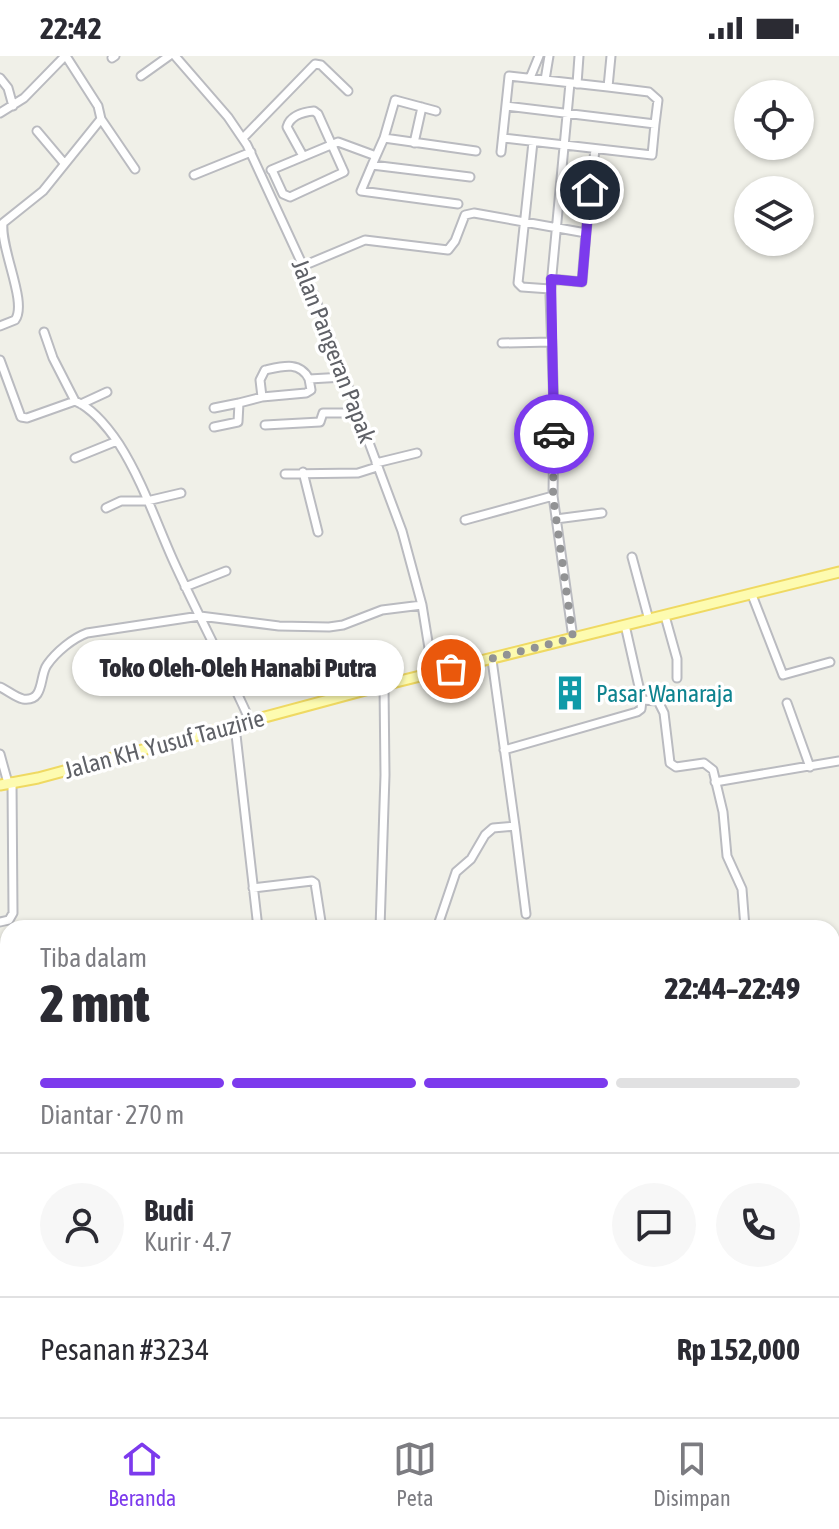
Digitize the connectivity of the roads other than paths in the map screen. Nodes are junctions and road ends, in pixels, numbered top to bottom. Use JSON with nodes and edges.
{"nodes":[{"id":1,"x":66,"y":56,"type":"edge"},
{"id":2,"x":172,"y":56,"type":"edge"},
{"id":3,"x":312,"y":56,"type":"edge"},
{"id":4,"x":539,"y":56,"type":"edge"},
{"id":5,"x":549,"y":56,"type":"edge"},
{"id":6,"x":579,"y":56,"type":"edge"},
{"id":7,"x":611,"y":56,"type":"edge"},
{"id":8,"x":319,"y":63,"type":"junction"},
{"id":9,"x":141,"y":76,"type":"dead end"},
{"id":10,"x":0,"y":78,"type":"edge"},
{"id":11,"x":530,"y":78,"type":"junction"},
{"id":12,"x":545,"y":80,"type":"junction"},
{"id":13,"x":573,"y":83,"type":"junction"},
{"id":14,"x":608,"y":87,"type":"junction"},
{"id":15,"x":348,"y":91,"type":"dead end"},
{"id":16,"x":13,"y":106,"type":"junction"},
{"id":17,"x":506,"y":106,"type":"junction"},
{"id":18,"x":422,"y":107,"type":"junction"},
{"id":19,"x":436,"y":111,"type":"dead end"},
{"id":20,"x":0,"y":113,"type":"edge"},
{"id":21,"x":566,"y":113,"type":"junction"},
{"id":22,"x":101,"y":119,"type":"junction"},
{"id":23,"x":655,"y":124,"type":"junction"},
{"id":24,"x":37,"y":131,"type":"dead end"},
{"id":25,"x":243,"y":138,"type":"junction"},
{"id":26,"x":384,"y":138,"type":"junction"},
{"id":27,"x":503,"y":138,"type":"junction"},
{"id":28,"x":533,"y":142,"type":"junction"},
{"id":29,"x":414,"y":143,"type":"junction"},
{"id":30,"x":331,"y":144,"type":"junction"},
{"id":31,"x":564,"y":145,"type":"junction"},
{"id":32,"x":595,"y":149,"type":"junction"},
{"id":33,"x":476,"y":151,"type":"dead end"},
{"id":34,"x":251,"y":152,"type":"junction"},
{"id":35,"x":501,"y":152,"type":"dead end"},
{"id":36,"x":303,"y":156,"type":"junction"},
{"id":37,"x":376,"y":156,"type":"junction"},
{"id":38,"x":64,"y":163,"type":"junction"},
{"id":39,"x":372,"y":165,"type":"junction"},
{"id":40,"x":135,"y":169,"type":"dead end"},
{"id":41,"x":272,"y":170,"type":"junction"},
{"id":42,"x":262,"y":174,"type":"junction"},
{"id":43,"x":194,"y":175,"type":"dead end"},
{"id":44,"x":470,"y":177,"type":"dead end"},
{"id":45,"x":458,"y":204,"type":"dead end"},
{"id":46,"x":524,"y":224,"type":"junction"},
{"id":47,"x":1,"y":226,"type":"edge"},
{"id":48,"x":554,"y":229,"type":"junction"},
{"id":49,"x":586,"y":233,"type":"junction"},
{"id":50,"x":2,"y":244,"type":"edge"},
{"id":51,"x":303,"y":266,"type":"junction"},
{"id":52,"x":551,"y":279,"type":"junction"},
{"id":53,"x":550,"y":289,"type":"junction"},
{"id":54,"x":0,"y":326,"type":"edge"},
{"id":55,"x":44,"y":332,"type":"dead end"},
{"id":56,"x":551,"y":342,"type":"junction"},
{"id":57,"x":502,"y":343,"type":"dead end"},
{"id":58,"x":0,"y":360,"type":"edge"},
{"id":59,"x":344,"y":377,"type":"junction"},
{"id":60,"x":309,"y":379,"type":"junction"},
{"id":61,"x":107,"y":392,"type":"dead end"},
{"id":62,"x":262,"y":397,"type":"junction"},
{"id":63,"x":78,"y":402,"type":"junction"},
{"id":64,"x":239,"y":403,"type":"junction"},
{"id":65,"x":214,"y":408,"type":"dead end"},
{"id":66,"x":357,"y":413,"type":"junction"},
{"id":67,"x":265,"y":425,"type":"dead end"},
{"id":68,"x":214,"y":427,"type":"dead end"},
{"id":69,"x":117,"y":441,"type":"junction"},
{"id":70,"x":417,"y":453,"type":"dead end"},
{"id":71,"x":75,"y":458,"type":"dead end"},
{"id":72,"x":376,"y":465,"type":"junction"},
{"id":73,"x":303,"y":472,"type":"junction"},
{"id":74,"x":285,"y":474,"type":"dead end"},
{"id":75,"x":181,"y":493,"type":"dead end"},
{"id":76,"x":553,"y":496,"type":"junction"},
{"id":77,"x":147,"y":501,"type":"junction"},
{"id":78,"x":106,"y":508,"type":"dead end"},
{"id":79,"x":602,"y":513,"type":"dead end"},
{"id":80,"x":556,"y":519,"type":"junction"},
{"id":81,"x":465,"y":520,"type":"dead end"},
{"id":82,"x":318,"y":532,"type":"dead end"},
{"id":83,"x":632,"y":557,"type":"dead end"},
{"id":84,"x":226,"y":571,"type":"dead end"},
{"id":85,"x":839,"y":572,"type":"edge"},
{"id":86,"x":185,"y":587,"type":"junction"},
{"id":87,"x":752,"y":595,"type":"junction"},
{"id":88,"x":422,"y":605,"type":"junction"},
{"id":89,"x":200,"y":616,"type":"junction"},
{"id":90,"x":665,"y":616,"type":"junction"},
{"id":91,"x":649,"y":620,"type":"junction"},
{"id":92,"x":625,"y":625,"type":"junction"},
{"id":93,"x":573,"y":638,"type":"junction"},
{"id":94,"x":492,"y":660,"type":"junction"},
{"id":95,"x":830,"y":662,"type":"dead end"},
{"id":96,"x":433,"y":673,"type":"junction"},
{"id":97,"x":677,"y":678,"type":"dead end"},
{"id":98,"x":384,"y":685,"type":"junction"},
{"id":99,"x":0,"y":687,"type":"edge"},
{"id":100,"x":642,"y":700,"type":"junction"},
{"id":101,"x":787,"y":703,"type":"dead end"},
{"id":102,"x":250,"y":721,"type":"junction"},
{"id":103,"x":235,"y":726,"type":"junction"},
{"id":104,"x":504,"y":750,"type":"junction"},
{"id":105,"x":0,"y":754,"type":"edge"},
{"id":106,"x":839,"y":761,"type":"edge"},
{"id":107,"x":810,"y":767,"type":"junction"},
{"id":108,"x":715,"y":782,"type":"junction"},
{"id":109,"x":7,"y":783,"type":"edge"},
{"id":110,"x":515,"y":826,"type":"junction"},
{"id":111,"x":253,"y":888,"type":"junction"},
{"id":112,"x":526,"y":914,"type":"dead end"},
{"id":113,"x":9,"y":920,"type":"edge"},
{"id":114,"x":257,"y":920,"type":"edge"},
{"id":115,"x":321,"y":920,"type":"edge"},
{"id":116,"x":380,"y":920,"type":"edge"},
{"id":117,"x":440,"y":920,"type":"edge"},
{"id":118,"x":744,"y":920,"type":"edge"}],
"edges":[{"from":1,"to":16,"type":"street"},
{"from":1,"to":22,"type":"street"},
{"from":2,"to":9,"type":"street"},
{"from":2,"to":25,"type":"street","name":"Jalan Pangeran Papak"},
{"from":3,"to":8,"type":"street"},
{"from":4,"to":11,"type":"street"},
{"from":5,"to":12,"type":"street"},
{"from":6,"to":13,"type":"street"},
{"from":7,"to":14,"type":"street"},
{"from":8,"to":15,"type":"street"},
{"from":8,"to":25,"type":"street"},
{"from":10,"to":16,"type":"street"},
{"from":11,"to":12,"type":"street"},
{"from":11,"to":17,"type":"street"},
{"from":12,"to":13,"type":"street"},
{"from":13,"to":14,"type":"street"},
{"from":13,"to":21,"type":"street"},
{"from":14,"to":23,"type":"street"},
{"from":16,"to":20,"type":"street"},
{"from":17,"to":21,"type":"street"},
{"from":17,"to":27,"type":"street"},
{"from":18,"to":19,"type":"street"},
{"from":18,"to":26,"type":"street"},
{"from":18,"to":29,"type":"street"},
{"from":21,"to":23,"type":"street"},
{"from":21,"to":31,"type":"street"},
{"from":22,"to":38,"type":"street"},
{"from":22,"to":40,"type":"street"},
{"from":23,"to":32,"type":"street"},
{"from":24,"to":38,"type":"street"},
{"from":25,"to":34,"type":"street","name":"Jalan Pangeran Papak"},
{"from":26,"to":29,"type":"street"},
{"from":26,"to":37,"type":"street"},
{"from":27,"to":28,"type":"street"},
{"from":27,"to":35,"type":"street"},
{"from":28,"to":31,"type":"street"},
{"from":28,"to":46,"type":"street"},
{"from":29,"to":33,"type":"street"},
{"from":30,"to":36,"type":"street"},
{"from":30,"to":36,"type":"street"},
{"from":30,"to":37,"type":"street"},
{"from":30,"to":41,"type":"street"},
{"from":31,"to":32,"type":"street"},
{"from":31,"to":48,"type":"street"},
{"from":32,"to":49,"type":"street"},
{"from":34,"to":42,"type":"street","name":"Jalan Pangeran Papak"},
{"from":34,"to":43,"type":"street"},
{"from":36,"to":41,"type":"street"},
{"from":37,"to":39,"type":"street"},
{"from":38,"to":47,"type":"street"},
{"from":39,"to":44,"type":"street"},
{"from":39,"to":45,"type":"street"},
{"from":41,"to":42,"type":"street"},
{"from":42,"to":51,"type":"street","name":"Jalan Pangeran Papak"},
{"from":46,"to":48,"type":"street"},
{"from":46,"to":51,"type":"street"},
{"from":46,"to":53,"type":"street"},
{"from":47,"to":50,"type":"street"},
{"from":48,"to":49,"type":"street"},
{"from":48,"to":52,"type":"street"},
{"from":49,"to":52,"type":"street"},
{"from":50,"to":54,"type":"street"},
{"from":51,"to":59,"type":"street","name":"Jalan Pangeran Papak"},
{"from":52,"to":53,"type":"street"},
{"from":53,"to":56,"type":"street"},
{"from":55,"to":63,"type":"street"},
{"from":56,"to":57,"type":"street"},
{"from":56,"to":76,"type":"street"},
{"from":58,"to":63,"type":"street"},
{"from":59,"to":60,"type":"street"},
{"from":59,"to":66,"type":"street","name":"Jalan Pangeran Papak"},
{"from":60,"to":62,"type":"street"},
{"from":60,"to":62,"type":"street"},
{"from":61,"to":63,"type":"street"},
{"from":62,"to":64,"type":"street"},
{"from":63,"to":69,"type":"street"},
{"from":64,"to":65,"type":"street"},
{"from":64,"to":68,"type":"street"},
{"from":66,"to":67,"type":"street"},
{"from":66,"to":72,"type":"street","name":"Jalan Pangeran Papak"},
{"from":69,"to":71,"type":"street"},
{"from":69,"to":77,"type":"street"},
{"from":70,"to":72,"type":"street"},
{"from":72,"to":73,"type":"street"},
{"from":72,"to":88,"type":"street","name":"Jalan Pangeran Papak"},
{"from":73,"to":74,"type":"street"},
{"from":73,"to":82,"type":"street"},
{"from":75,"to":77,"type":"street"},
{"from":76,"to":80,"type":"street"},
{"from":76,"to":81,"type":"street"},
{"from":77,"to":78,"type":"street"},
{"from":77,"to":86,"type":"street"},
{"from":79,"to":80,"type":"street"},
{"from":80,"to":93,"type":"street"},
{"from":83,"to":91,"type":"street"},
{"from":84,"to":86,"type":"street"},
{"from":85,"to":87,"type":"main road","name":"Jalan KH. Yusuf Tauzirie"},
{"from":86,"to":89,"type":"street"},
{"from":87,"to":90,"type":"main road","name":"Jalan KH. Yusuf Tauzirie"},
{"from":87,"to":95,"type":"street"},
{"from":88,"to":89,"type":"street"},
{"from":88,"to":96,"type":"street","name":"Jalan Pangeran Papak"},
{"from":89,"to":99,"type":"street"},
{"from":89,"to":102,"type":"street"},
{"from":90,"to":91,"type":"main road","name":"Jalan KH. Yusuf Tauzirie"},
{"from":90,"to":97,"type":"street"},
{"from":91,"to":92,"type":"main road","name":"Jalan KH. Yusuf Tauzirie"},
{"from":92,"to":93,"type":"main road","name":"Jalan KH. Yusuf Tauzirie"},
{"from":92,"to":100,"type":"street"},
{"from":93,"to":94,"type":"main road","name":"Jalan KH. Yusuf Tauzirie"},
{"from":94,"to":96,"type":"main road","name":"Jalan KH. Yusuf Tauzirie"},
{"from":94,"to":104,"type":"street"},
{"from":96,"to":98,"type":"main road","name":"Jalan KH. Yusuf Tauzirie"},
{"from":98,"to":102,"type":"main road","name":"Jalan KH. Yusuf Tauzirie"},
{"from":98,"to":116,"type":"street"},
{"from":100,"to":104,"type":"street"},
{"from":100,"to":108,"type":"street"},
{"from":101,"to":107,"type":"street"},
{"from":102,"to":103,"type":"main road","name":"Jalan KH. Yusuf Tauzirie"},
{"from":103,"to":109,"type":"main road","name":"Jalan KH. Yusuf Tauzirie"},
{"from":103,"to":111,"type":"street"},
{"from":104,"to":110,"type":"street"},
{"from":105,"to":109,"type":"street"},
{"from":106,"to":107,"type":"street"},
{"from":107,"to":108,"type":"street"},
{"from":108,"to":118,"type":"street"},
{"from":109,"to":113,"type":"street"},
{"from":110,"to":112,"type":"street"},
{"from":110,"to":117,"type":"street"},
{"from":111,"to":114,"type":"street"},
{"from":111,"to":115,"type":"street"}]}
